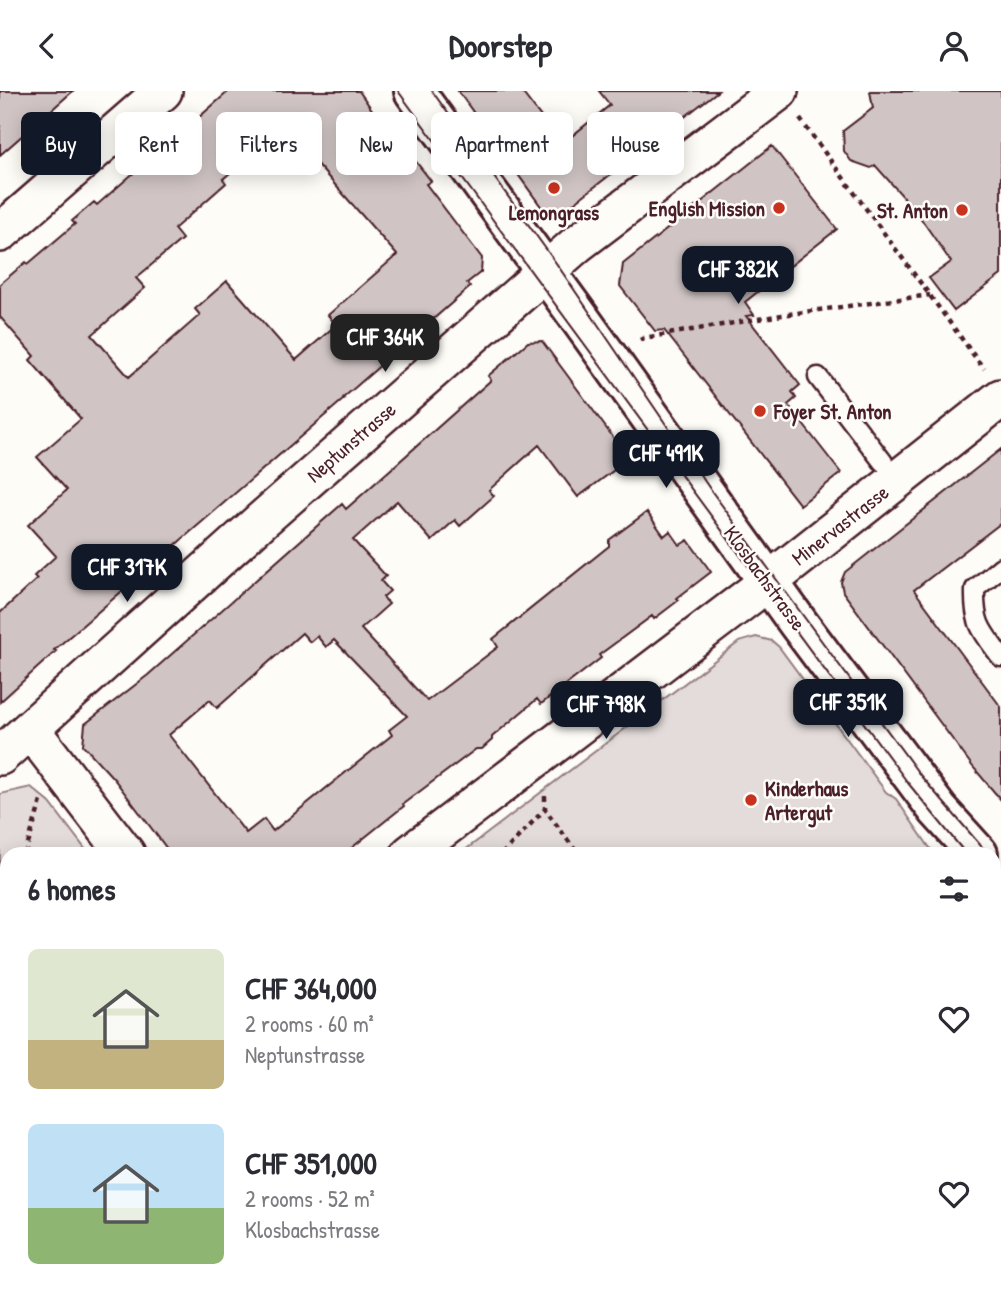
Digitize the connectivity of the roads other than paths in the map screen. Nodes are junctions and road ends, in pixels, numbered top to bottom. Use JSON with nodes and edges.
{"nodes":[{"id":1,"x":163,"y":91,"type":"edge"},
{"id":2,"x":414,"y":91,"type":"edge"},
{"id":3,"x":786,"y":100,"type":"edge"},
{"id":4,"x":0,"y":233,"type":"edge"},
{"id":5,"x":546,"y":271,"type":"junction"},
{"id":6,"x":818,"y":377,"type":"dead end"},
{"id":7,"x":996,"y":388,"type":"edge"},
{"id":8,"x":883,"y":462,"type":"dead end"},
{"id":9,"x":1001,"y":567,"type":"edge"},
{"id":10,"x":768,"y":582,"type":"junction"},
{"id":11,"x":1001,"y":657,"type":"edge"},
{"id":12,"x":30,"y":730,"type":"junction"},
{"id":13,"x":0,"y":756,"type":"edge"},
{"id":14,"x":121,"y":847,"type":"edge"},
{"id":15,"x":419,"y":847,"type":"edge"},
{"id":16,"x":972,"y":847,"type":"edge"}],
"edges":[{"from":1,"to":4,"type":"street"},
{"from":2,"to":5,"type":"street","name":"Klosbachstrasse"},
{"from":3,"to":5,"type":"street","name":"Neptunstrasse"},
{"from":5,"to":10,"type":"street","name":"Klosbachstrasse"},
{"from":5,"to":12,"type":"street","name":"Neptunstrasse"},
{"from":6,"to":8,"type":"lane"},
{"from":7,"to":10,"type":"street","name":"Minervastrasse"},
{"from":9,"to":11,"type":"lane"},
{"from":10,"to":15,"type":"street","name":"Minervastrasse"},
{"from":10,"to":16,"type":"street","name":"Klosbachstrasse"},
{"from":12,"to":13,"type":"street","name":"Neptunstrasse"},
{"from":12,"to":14,"type":"street"}]}
